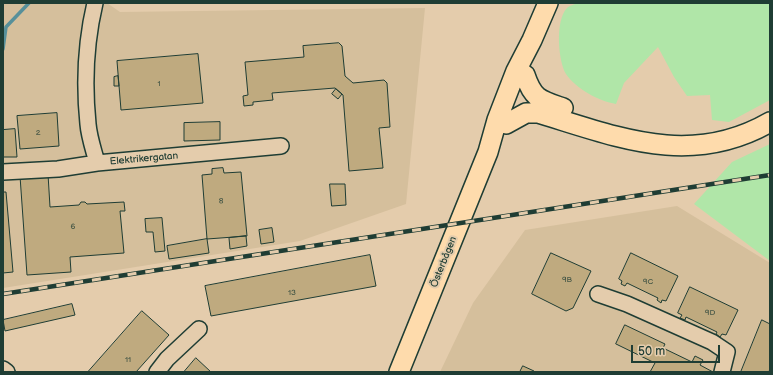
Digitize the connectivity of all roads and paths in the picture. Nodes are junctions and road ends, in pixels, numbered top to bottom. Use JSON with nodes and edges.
{"nodes":[{"id":1,"x":95,"y":3,"type":"edge"},
{"id":2,"x":548,"y":3,"type":"edge"},
{"id":3,"x":532,"y":40,"type":"junction"},
{"id":4,"x":525,"y":75,"type":"junction"},
{"id":5,"x":770,"y":112,"type":"edge"},
{"id":6,"x":770,"y":122,"type":"edge"},
{"id":7,"x":506,"y":124,"type":"junction"},
{"id":8,"x":281,"y":146,"type":"dead end"},
{"id":9,"x":488,"y":152,"type":"junction"},
{"id":10,"x":97,"y":163,"type":"junction"},
{"id":11,"x":3,"y":172,"type":"edge"},
{"id":12,"x":598,"y":294,"type":"dead end"},
{"id":13,"x":199,"y":329,"type":"dead end"},
{"id":14,"x":3,"y":369,"type":"edge"},
{"id":15,"x":7,"y":372,"type":"edge"},
{"id":16,"x":157,"y":372,"type":"edge"},
{"id":17,"x":399,"y":372,"type":"edge"},
{"id":18,"x":722,"y":372,"type":"edge"}],
"edges":[{"from":1,"to":10,"type":"street","name":"Elektrikergatan"},
{"from":2,"to":3,"type":"main road","name":"Österbågen"},
{"from":3,"to":4,"type":"main road","name":"Österbågen"},
{"from":3,"to":9,"type":"main road","name":"Österbågen"},
{"from":4,"to":5,"type":"main road"},
{"from":4,"to":7,"type":"main road","name":"Österbågen"},
{"from":6,"to":7,"type":"main road"},
{"from":7,"to":9,"type":"main road","name":"Österbågen"},
{"from":8,"to":10,"type":"street","name":"Elektrikergatan"},
{"from":9,"to":17,"type":"main road","name":"Österbågen"},
{"from":10,"to":11,"type":"street"},
{"from":12,"to":18,"type":"street"},
{"from":13,"to":16,"type":"street"},
{"from":14,"to":15,"type":"street"}]}
